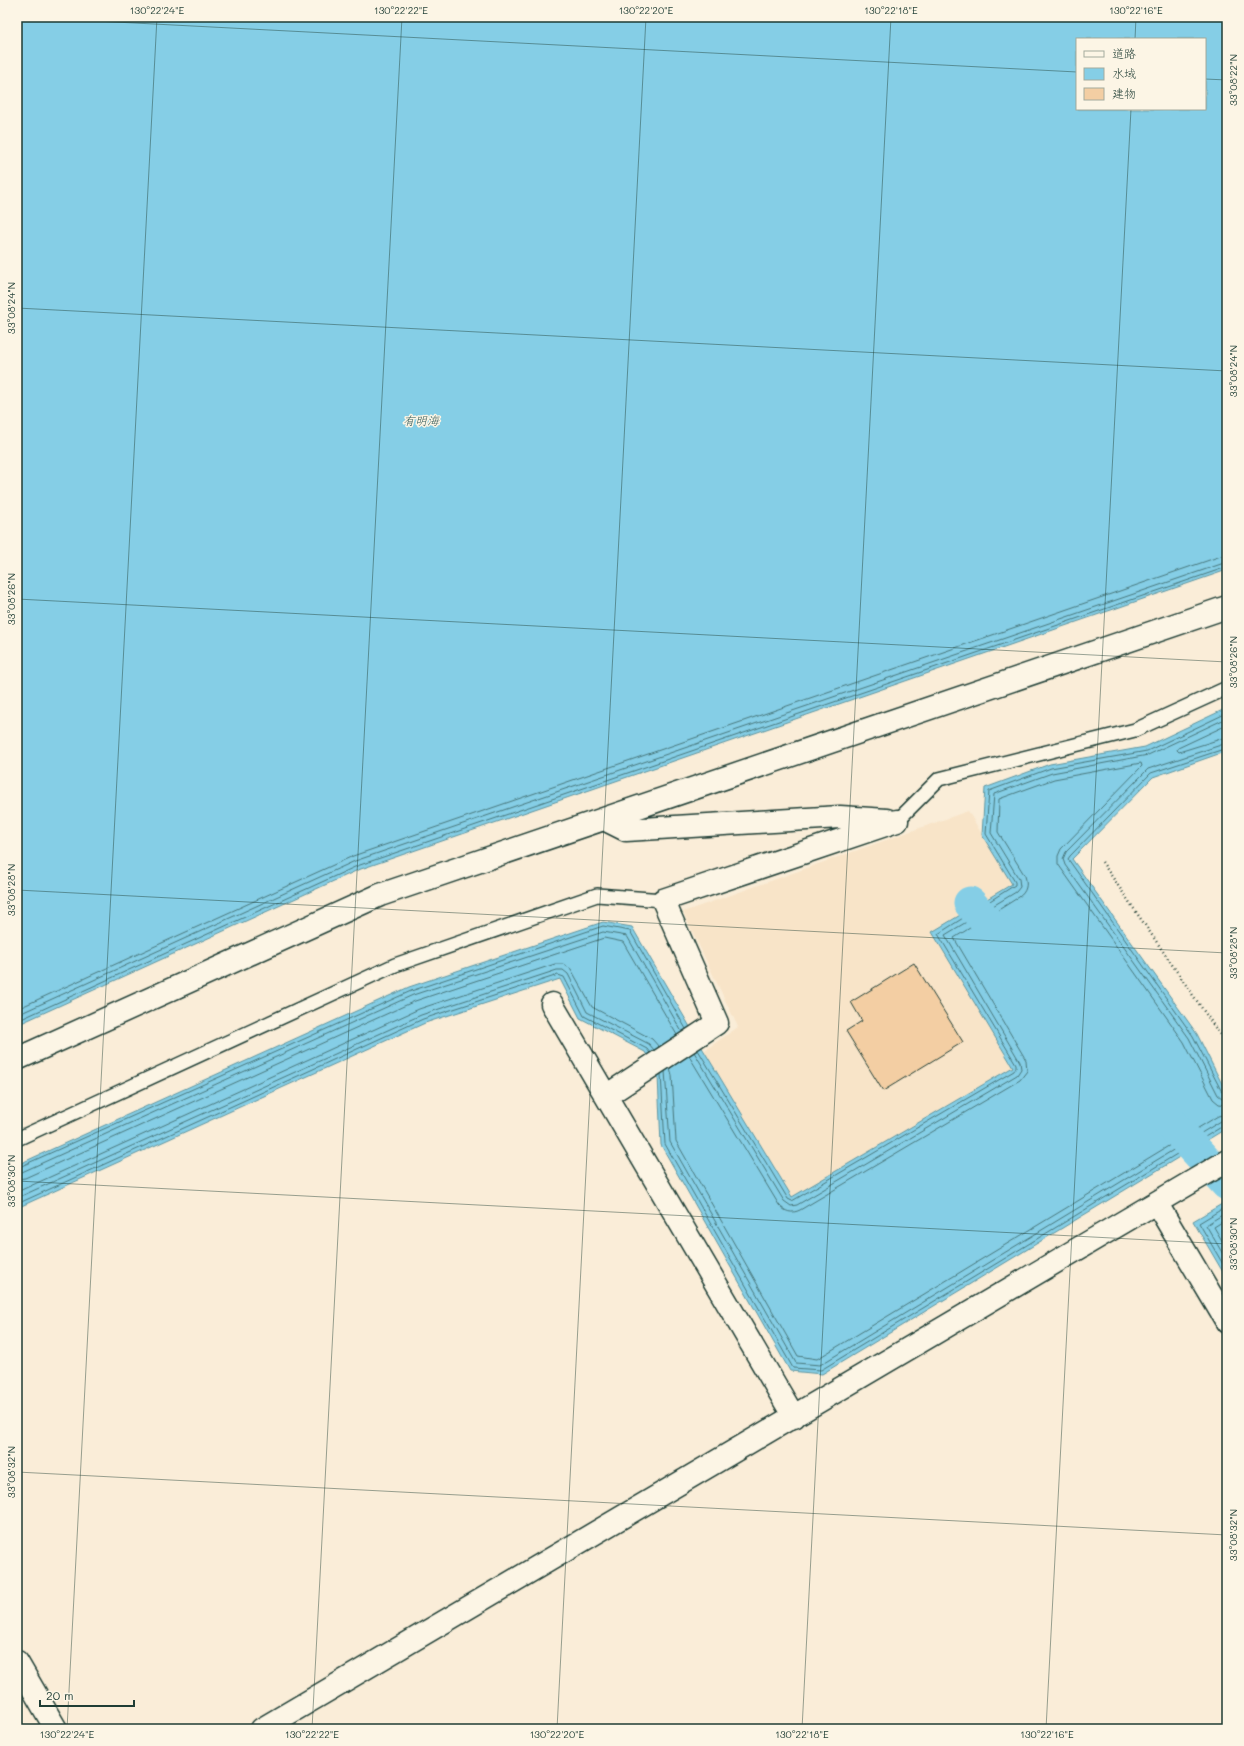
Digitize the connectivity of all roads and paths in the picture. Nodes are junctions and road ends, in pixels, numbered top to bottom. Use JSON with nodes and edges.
{"nodes":[{"id":1,"x":1227,"y":607,"type":"edge"},
{"id":2,"x":1227,"y":688,"type":"edge"},
{"id":3,"x":604,"y":819,"type":"junction"},
{"id":4,"x":897,"y":821,"type":"junction"},
{"id":5,"x":1102,"y":862,"type":"dead end"},
{"id":6,"x":663,"y":900,"type":"junction"},
{"id":7,"x":552,"y":1004,"type":"dead end"},
{"id":8,"x":1227,"y":1045,"type":"edge"},
{"id":9,"x":17,"y":1059,"type":"edge"},
{"id":10,"x":606,"y":1096,"type":"junction"},
{"id":11,"x":17,"y":1139,"type":"edge"},
{"id":12,"x":1227,"y":1161,"type":"edge"},
{"id":13,"x":1157,"y":1204,"type":"junction"},
{"id":14,"x":1227,"y":1322,"type":"edge"},
{"id":15,"x":794,"y":1417,"type":"junction"},
{"id":16,"x":17,"y":1662,"type":"edge"},
{"id":17,"x":56,"y":1729,"type":"edge"},
{"id":18,"x":262,"y":1729,"type":"edge"}],
"edges":[{"from":1,"to":3,"type":"street"},
{"from":2,"to":4,"type":"lane"},
{"from":3,"to":4,"type":"street"},
{"from":3,"to":9,"type":"street"},
{"from":4,"to":6,"type":"street"},
{"from":5,"to":8,"type":"path"},
{"from":6,"to":10,"type":"street"},
{"from":6,"to":11,"type":"lane"},
{"from":7,"to":10,"type":"street"},
{"from":10,"to":15,"type":"street"},
{"from":12,"to":13,"type":"street"},
{"from":13,"to":14,"type":"street"},
{"from":13,"to":15,"type":"street"},
{"from":15,"to":18,"type":"street"},
{"from":16,"to":17,"type":"street"}]}
